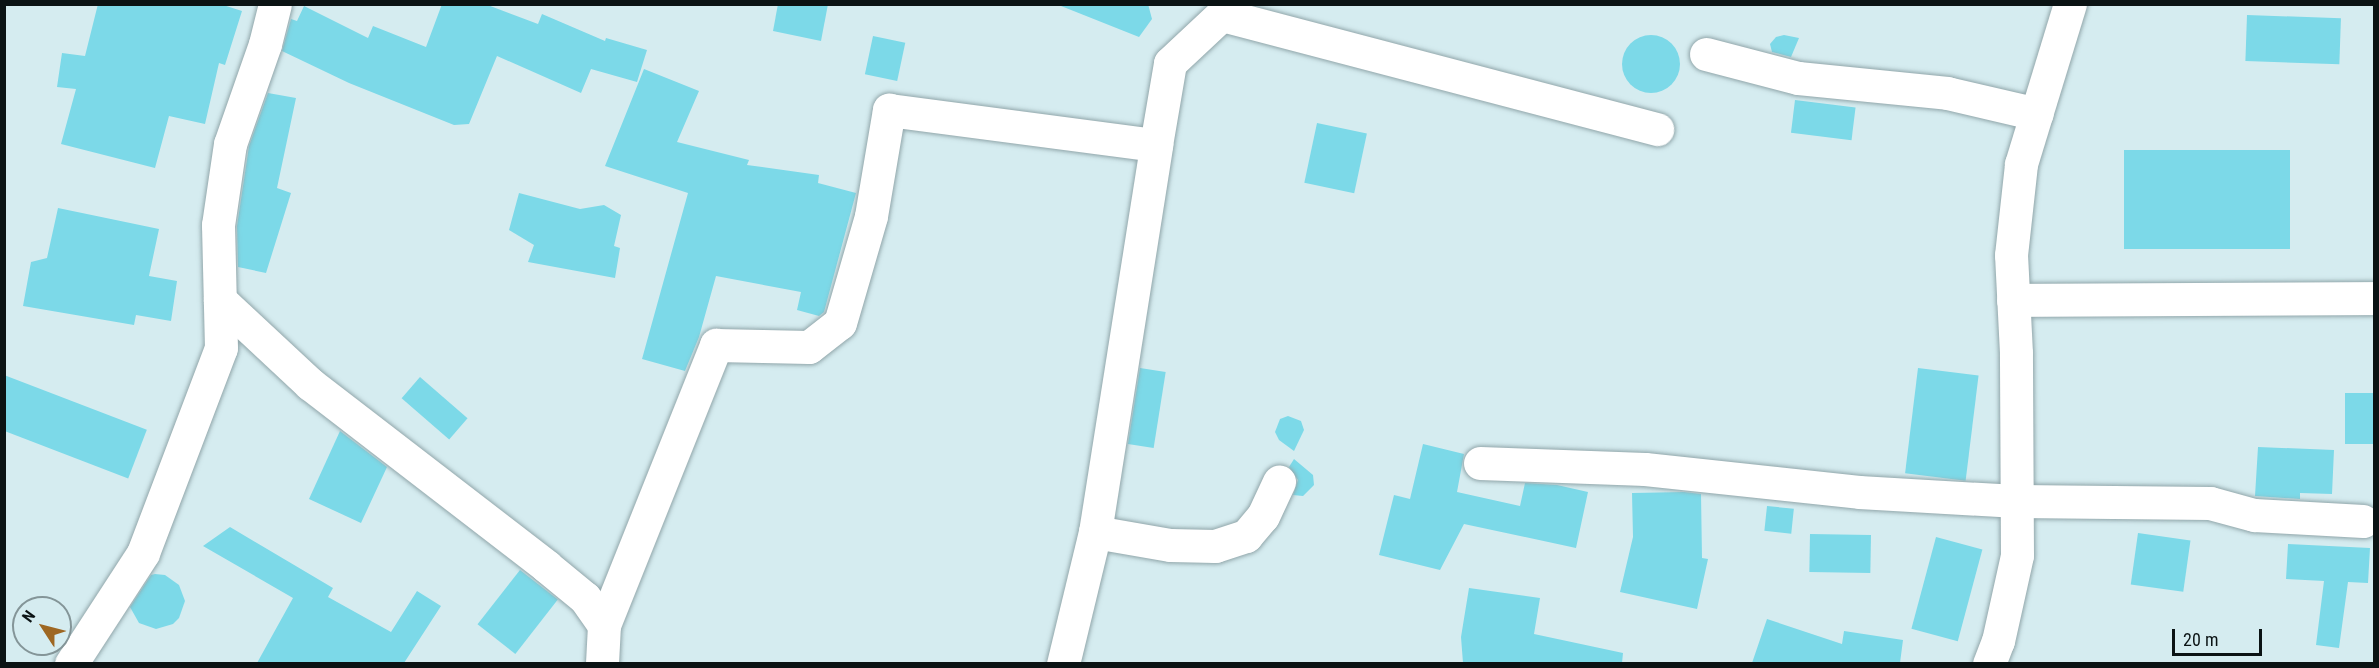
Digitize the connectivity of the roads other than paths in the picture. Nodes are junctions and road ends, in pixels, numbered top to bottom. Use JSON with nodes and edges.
{"nodes":[{"id":1,"x":274,"y":4,"type":"edge"},
{"id":2,"x":2070,"y":4,"type":"edge"},
{"id":3,"x":1228,"y":10,"type":"edge"},
{"id":4,"x":1706,"y":54,"type":"dead end"},
{"id":5,"x":2037,"y":114,"type":"junction"},
{"id":6,"x":1657,"y":129,"type":"dead end"},
{"id":7,"x":1156,"y":145,"type":"junction"},
{"id":8,"x":2374,"y":298,"type":"edge"},
{"id":9,"x":220,"y":300,"type":"junction"},
{"id":10,"x":2013,"y":300,"type":"junction"},
{"id":11,"x":1480,"y":463,"type":"dead end"},
{"id":12,"x":1279,"y":482,"type":"dead end"},
{"id":13,"x":2017,"y":501,"type":"junction"},
{"id":14,"x":2363,"y":521,"type":"dead end"},
{"id":15,"x":1095,"y":532,"type":"junction"},
{"id":16,"x":604,"y":625,"type":"junction"},
{"id":17,"x":71,"y":663,"type":"edge"},
{"id":18,"x":602,"y":663,"type":"edge"},
{"id":19,"x":1063,"y":663,"type":"edge"},
{"id":20,"x":1989,"y":663,"type":"edge"}],
"edges":[{"from":1,"to":9,"type":"street"},
{"from":2,"to":5,"type":"street"},
{"from":3,"to":6,"type":"street"},
{"from":3,"to":7,"type":"street"},
{"from":4,"to":5,"type":"street"},
{"from":5,"to":10,"type":"street"},
{"from":7,"to":15,"type":"street"},
{"from":7,"to":16,"type":"street"},
{"from":8,"to":10,"type":"street"},
{"from":9,"to":16,"type":"street"},
{"from":9,"to":17,"type":"street"},
{"from":10,"to":13,"type":"street"},
{"from":11,"to":13,"type":"street"},
{"from":12,"to":15,"type":"street"},
{"from":13,"to":14,"type":"street"},
{"from":13,"to":20,"type":"street"},
{"from":15,"to":19,"type":"street"},
{"from":16,"to":18,"type":"street"}]}
